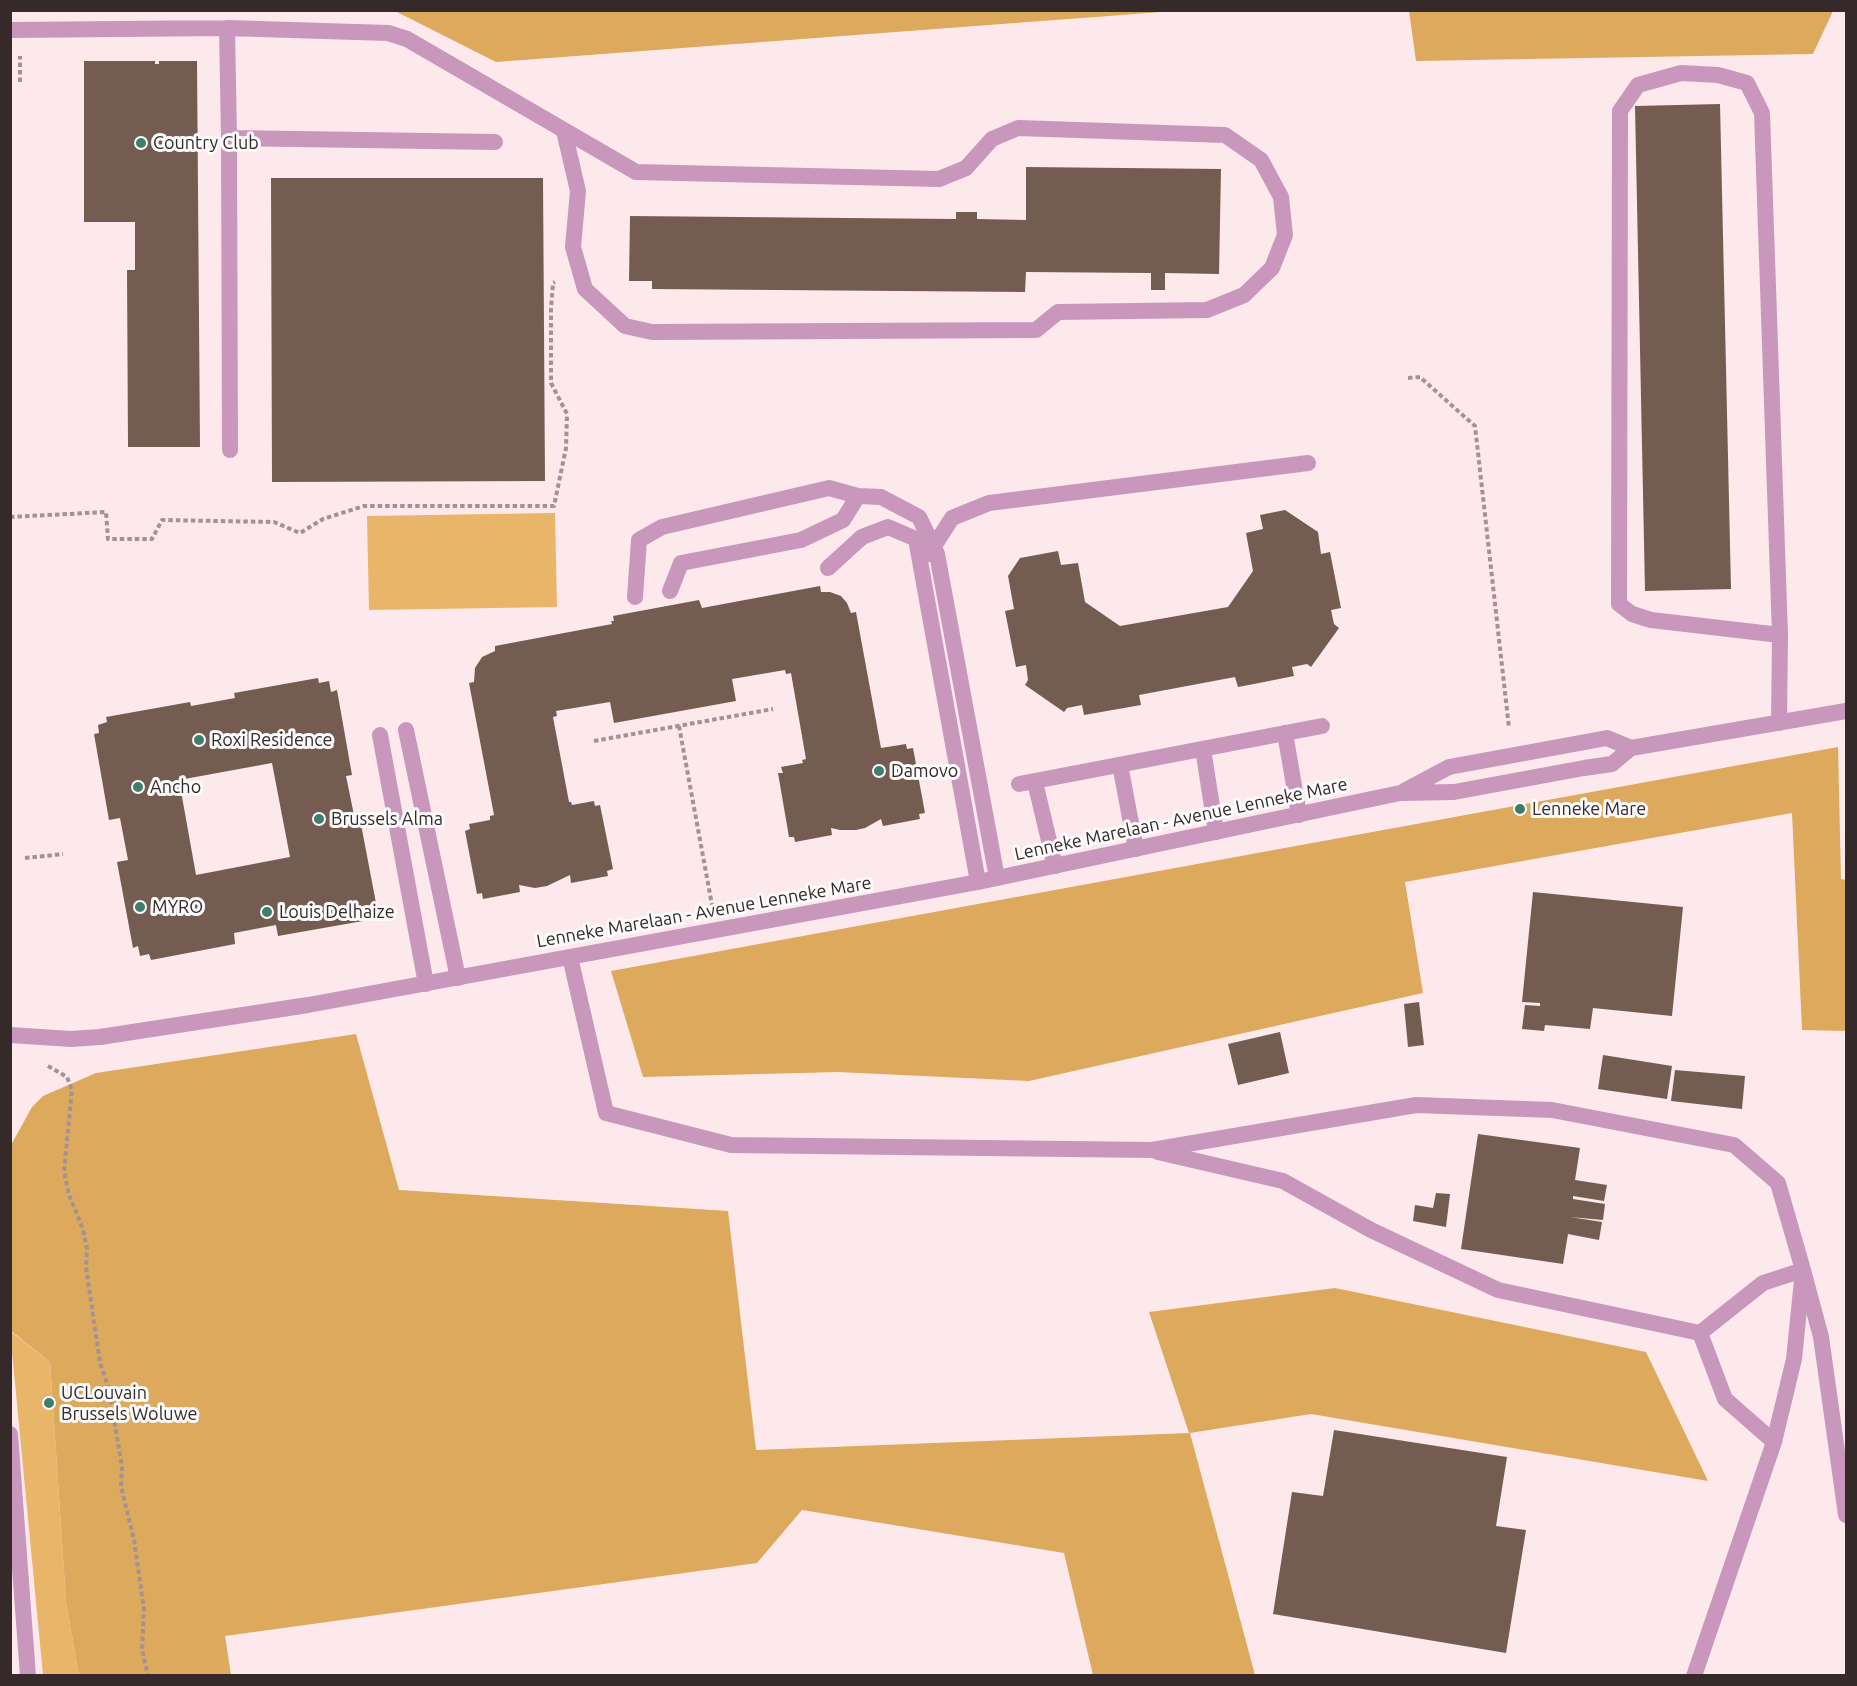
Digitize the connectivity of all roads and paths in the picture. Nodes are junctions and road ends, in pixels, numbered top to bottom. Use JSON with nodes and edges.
{"nodes":[{"id":1,"x":226,"y":28,"type":"junction"},
{"id":2,"x":10,"y":30,"type":"edge"},
{"id":3,"x":564,"y":131,"type":"junction"},
{"id":4,"x":230,"y":138,"type":"junction"},
{"id":5,"x":495,"y":142,"type":"dead end"},
{"id":6,"x":553,"y":283,"type":"dead end"},
{"id":7,"x":1408,"y":378,"type":"dead end"},
{"id":8,"x":230,"y":450,"type":"dead end"},
{"id":9,"x":1308,"y":464,"type":"dead end"},
{"id":10,"x":858,"y":496,"type":"junction"},
{"id":11,"x":10,"y":517,"type":"edge"},
{"id":12,"x":933,"y":545,"type":"junction"},
{"id":13,"x":828,"y":568,"type":"dead end"},
{"id":14,"x":921,"y":569,"type":"junction"},
{"id":15,"x":670,"y":591,"type":"dead end"},
{"id":16,"x":635,"y":597,"type":"dead end"},
{"id":17,"x":1780,"y":635,"type":"junction"},
{"id":18,"x":773,"y":709,"type":"dead end"},
{"id":19,"x":1846,"y":711,"type":"edge"},
{"id":20,"x":1779,"y":723,"type":"junction"},
{"id":21,"x":679,"y":726,"type":"junction"},
{"id":22,"x":1322,"y":726,"type":"dead end"},
{"id":23,"x":406,"y":730,"type":"dead end"},
{"id":24,"x":1284,"y":734,"type":"junction"},
{"id":25,"x":380,"y":735,"type":"dead end"},
{"id":26,"x":594,"y":741,"type":"dead end"},
{"id":27,"x":1631,"y":748,"type":"junction"},
{"id":28,"x":1203,"y":749,"type":"junction"},
{"id":29,"x":1513,"y":756,"type":"junction"},
{"id":30,"x":1120,"y":765,"type":"junction"},
{"id":31,"x":1400,"y":793,"type":"junction"},
{"id":32,"x":1299,"y":815,"type":"junction"},
{"id":33,"x":1216,"y":832,"type":"junction"},
{"id":34,"x":1136,"y":849,"type":"junction"},
{"id":35,"x":63,"y":854,"type":"dead end"},
{"id":36,"x":26,"y":858,"type":"dead end"},
{"id":37,"x":1055,"y":866,"type":"junction"},
{"id":38,"x":997,"y":878,"type":"junction"},
{"id":39,"x":978,"y":882,"type":"junction"},
{"id":40,"x":717,"y":929,"type":"junction"},
{"id":41,"x":570,"y":957,"type":"junction"},
{"id":42,"x":458,"y":978,"type":"junction"},
{"id":43,"x":426,"y":984,"type":"junction"},
{"id":44,"x":10,"y":1035,"type":"edge"},
{"id":45,"x":67,"y":1077,"type":"dead end"},
{"id":46,"x":1152,"y":1150,"type":"junction"},
{"id":47,"x":1803,"y":1270,"type":"junction"},
{"id":48,"x":1700,"y":1333,"type":"junction"},
{"id":49,"x":10,"y":1434,"type":"edge"},
{"id":50,"x":1774,"y":1442,"type":"junction"},
{"id":51,"x":1846,"y":1515,"type":"edge"},
{"id":52,"x":28,"y":1676,"type":"edge"},
{"id":53,"x":148,"y":1676,"type":"edge"},
{"id":54,"x":1694,"y":1676,"type":"edge"}],
"edges":[{"from":1,"to":2,"type":"street"},
{"from":1,"to":3,"type":"street"},
{"from":1,"to":4,"type":"street"},
{"from":3,"to":3,"type":"street"},
{"from":4,"to":5,"type":"street"},
{"from":4,"to":8,"type":"street"},
{"from":6,"to":11,"type":"path"},
{"from":7,"to":29,"type":"path"},
{"from":9,"to":12,"type":"street"},
{"from":10,"to":12,"type":"street"},
{"from":10,"to":15,"type":"street"},
{"from":10,"to":16,"type":"street"},
{"from":12,"to":14,"type":"street"},
{"from":12,"to":38,"type":"street"},
{"from":13,"to":14,"type":"street"},
{"from":14,"to":39,"type":"street"},
{"from":17,"to":17,"type":"street"},
{"from":17,"to":20,"type":"street"},
{"from":18,"to":21,"type":"path"},
{"from":19,"to":20,"type":"street","name":"Lenneke Marelaan - Avenue Lenneke Mare"},
{"from":20,"to":27,"type":"street","name":"Lenneke Marelaan - Avenue Lenneke Mare"},
{"from":21,"to":26,"type":"path"},
{"from":21,"to":40,"type":"path"},
{"from":22,"to":24,"type":"street"},
{"from":23,"to":42,"type":"street"},
{"from":24,"to":28,"type":"street"},
{"from":24,"to":32,"type":"street"},
{"from":25,"to":43,"type":"street"},
{"from":27,"to":29,"type":"street","name":"Lenneke Marelaan - Avenue Lenneke Mare"},
{"from":27,"to":31,"type":"street","name":"Lenneke Marelaan - Avenue Lenneke Mare"},
{"from":28,"to":30,"type":"street"},
{"from":28,"to":33,"type":"street"},
{"from":29,"to":31,"type":"street","name":"Lenneke Marelaan - Avenue Lenneke Mare"},
{"from":30,"to":34,"type":"street"},
{"from":30,"to":37,"type":"street"},
{"from":31,"to":32,"type":"street","name":"Lenneke Marelaan - Avenue Lenneke Mare"},
{"from":32,"to":33,"type":"street","name":"Lenneke Marelaan - Avenue Lenneke Mare"},
{"from":33,"to":34,"type":"street","name":"Lenneke Marelaan - Avenue Lenneke Mare"},
{"from":34,"to":37,"type":"street","name":"Lenneke Marelaan - Avenue Lenneke Mare"},
{"from":35,"to":36,"type":"path"},
{"from":37,"to":38,"type":"street","name":"Lenneke Marelaan - Avenue Lenneke Mare"},
{"from":38,"to":39,"type":"street","name":"Lenneke Marelaan - Avenue Lenneke Mare"},
{"from":39,"to":40,"type":"street","name":"Lenneke Marelaan - Avenue Lenneke Mare"},
{"from":40,"to":41,"type":"street","name":"Lenneke Marelaan - Avenue Lenneke Mare"},
{"from":41,"to":42,"type":"street","name":"Lenneke Marelaan - Avenue Lenneke Mare"},
{"from":41,"to":46,"type":"street"},
{"from":42,"to":43,"type":"street","name":"Lenneke Marelaan - Avenue Lenneke Mare"},
{"from":43,"to":44,"type":"street","name":"Lenneke Marelaan - Avenue Lenneke Mare"},
{"from":45,"to":53,"type":"path"},
{"from":46,"to":47,"type":"street"},
{"from":46,"to":48,"type":"street"},
{"from":47,"to":48,"type":"street"},
{"from":47,"to":50,"type":"street"},
{"from":47,"to":51,"type":"street"},
{"from":48,"to":50,"type":"street"},
{"from":49,"to":52,"type":"street"},
{"from":50,"to":54,"type":"street"}]}
